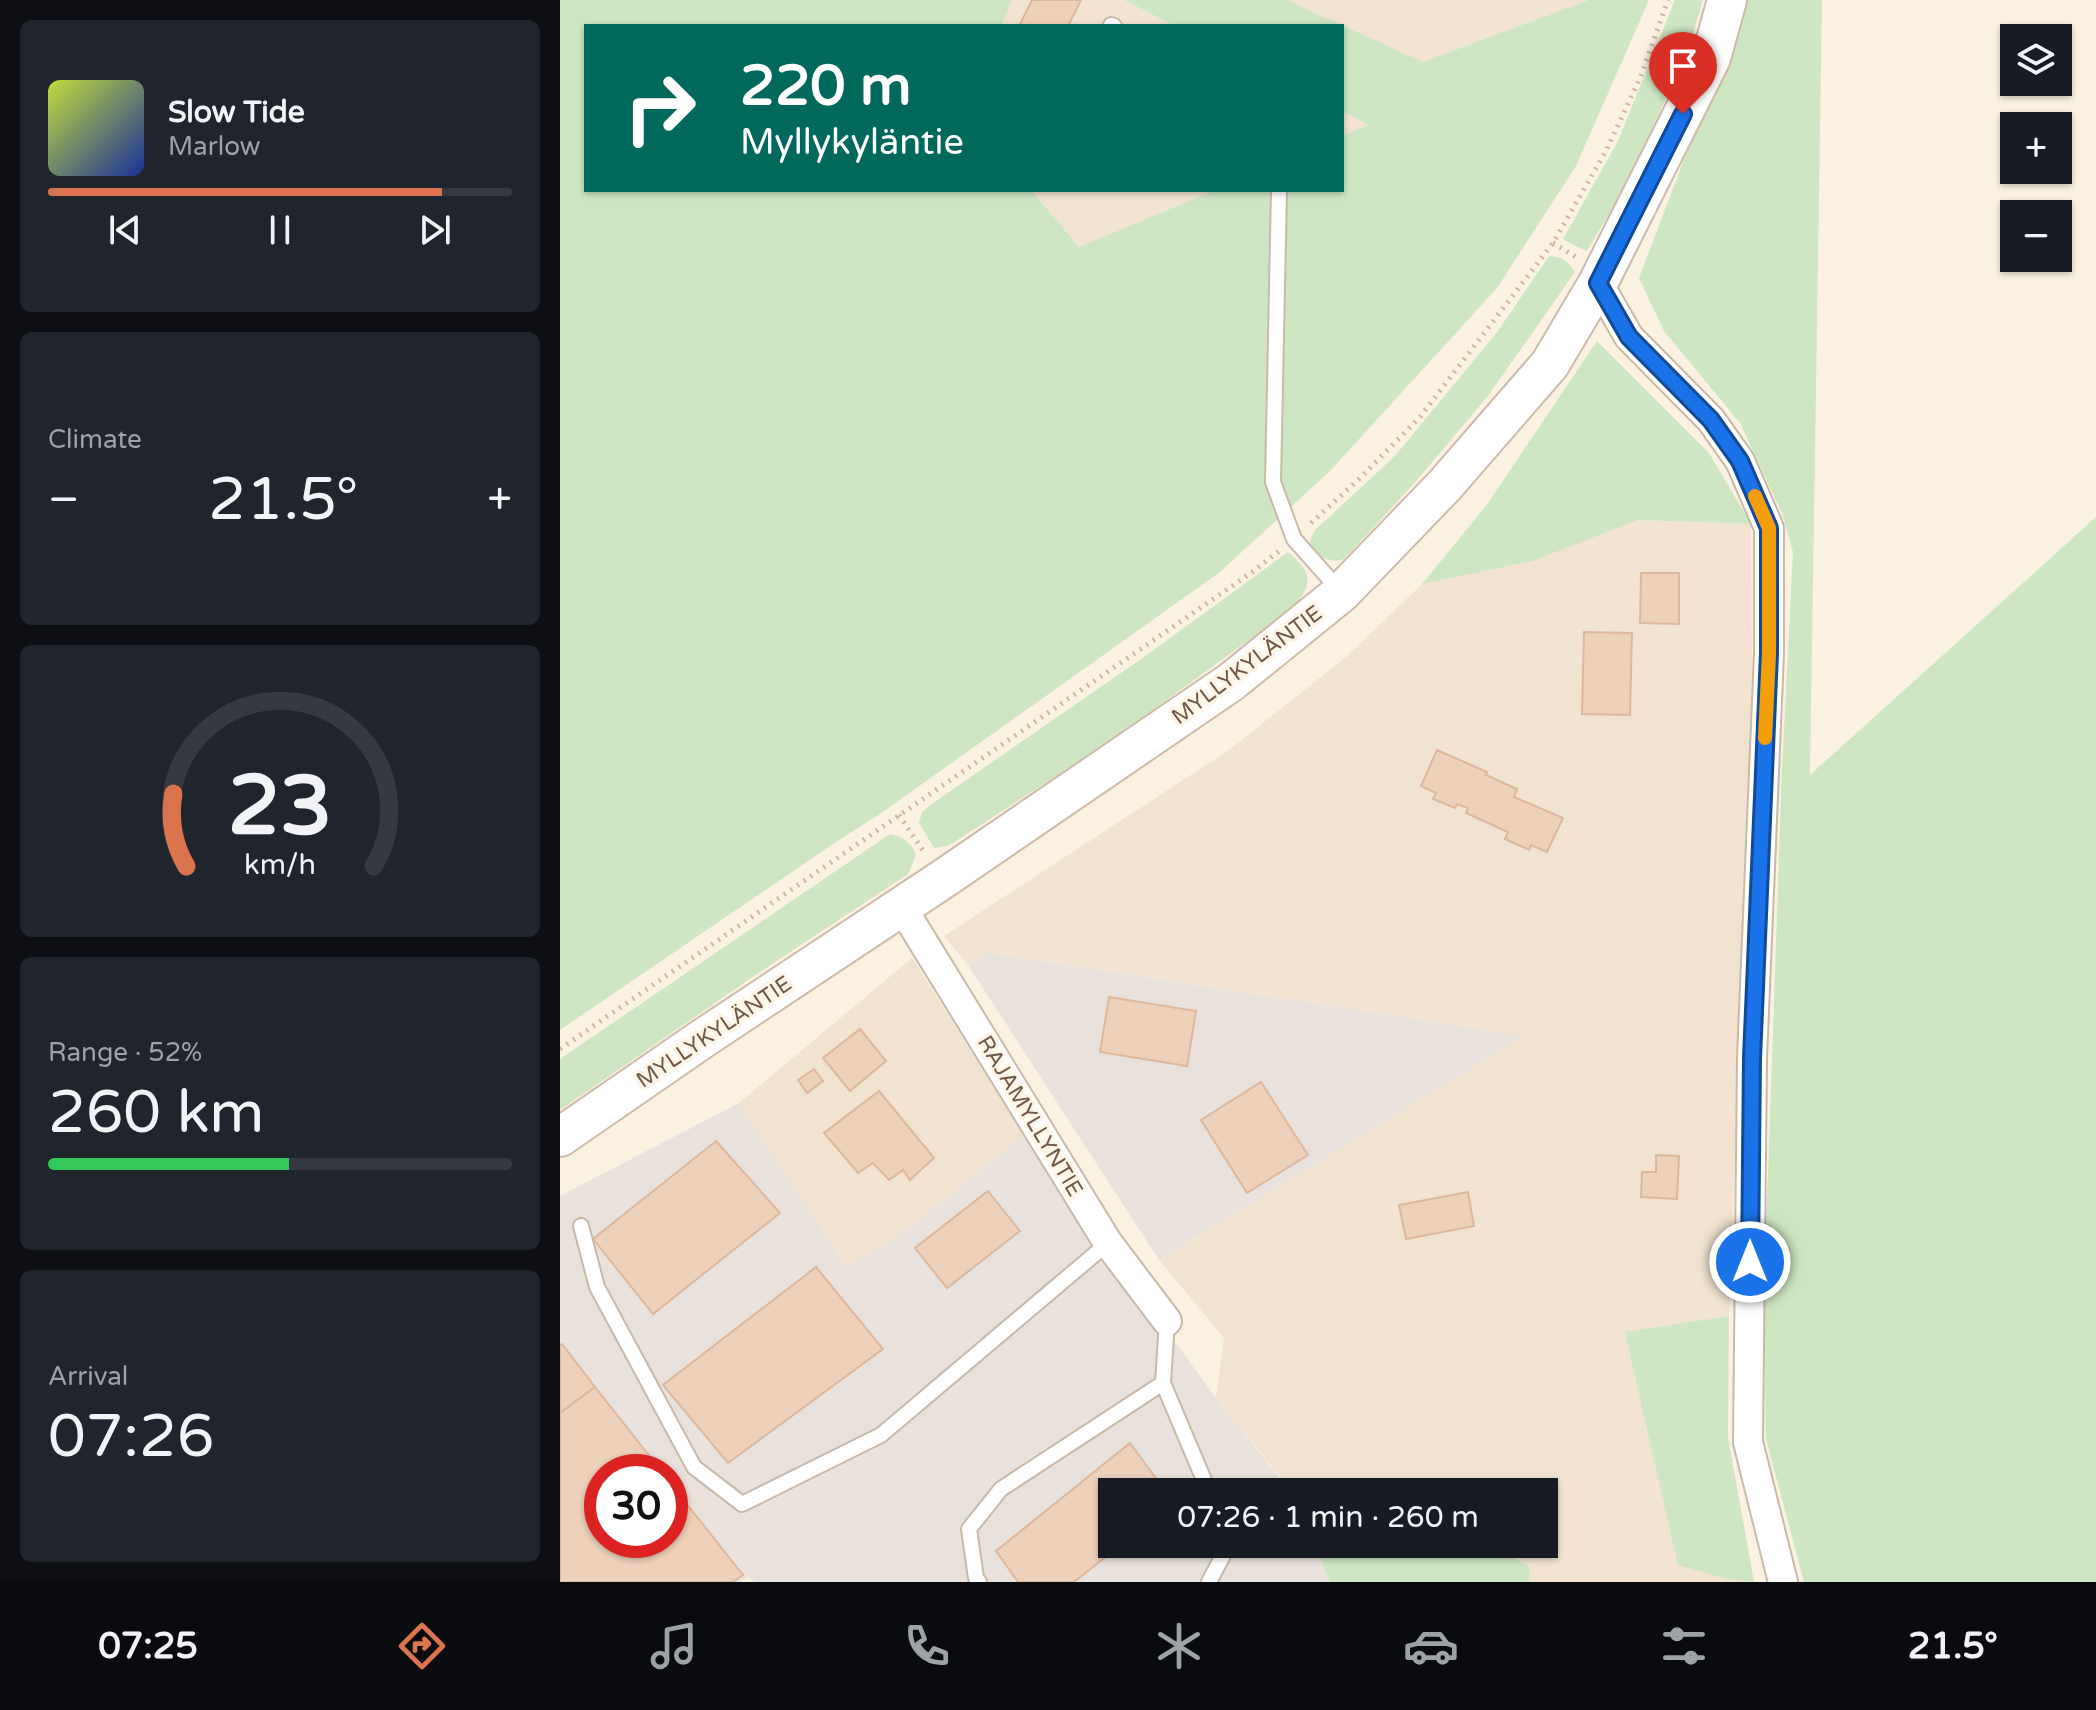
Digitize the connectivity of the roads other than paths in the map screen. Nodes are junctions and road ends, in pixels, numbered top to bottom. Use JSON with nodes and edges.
{"nodes":[{"id":1,"x":1727,"y":0,"type":"edge"},
{"id":2,"x":1279,"y":192,"type":"edge"},
{"id":3,"x":1598,"y":283,"type":"junction"},
{"id":4,"x":1341,"y":593,"type":"junction"},
{"id":5,"x":901,"y":906,"type":"junction"},
{"id":6,"x":560,"y":1137,"type":"edge"},
{"id":7,"x":581,"y":1226,"type":"dead end"},
{"id":8,"x":1108,"y":1243,"type":"junction"},
{"id":9,"x":1167,"y":1321,"type":"joint"},
{"id":10,"x":1163,"y":1383,"type":"junction"},
{"id":11,"x":1203,"y":1478,"type":"edge"},
{"id":12,"x":1222,"y":1558,"type":"edge"},
{"id":13,"x":979,"y":1582,"type":"edge"},
{"id":14,"x":1209,"y":1582,"type":"edge"},
{"id":15,"x":1783,"y":1582,"type":"edge"}],
"edges":[{"from":1,"to":3,"type":"main road","name":"MYLLYKYLÄNTIE"},
{"from":2,"to":4,"type":"lane"},
{"from":3,"to":4,"type":"main road","name":"MYLLYKYLÄNTIE"},
{"from":3,"to":15,"type":"street"},
{"from":4,"to":5,"type":"main road","name":"MYLLYKYLÄNTIE"},
{"from":5,"to":6,"type":"main road","name":"MYLLYKYLÄNTIE"},
{"from":5,"to":8,"type":"street","name":"RAJAMYLLYNTIE"},
{"from":7,"to":8,"type":"lane"},
{"from":8,"to":9,"type":"street","name":"RAJAMYLLYNTIE"},
{"from":9,"to":10,"type":"lane"},
{"from":10,"to":11,"type":"lane"},
{"from":10,"to":13,"type":"lane"},
{"from":12,"to":14,"type":"lane"}]}
